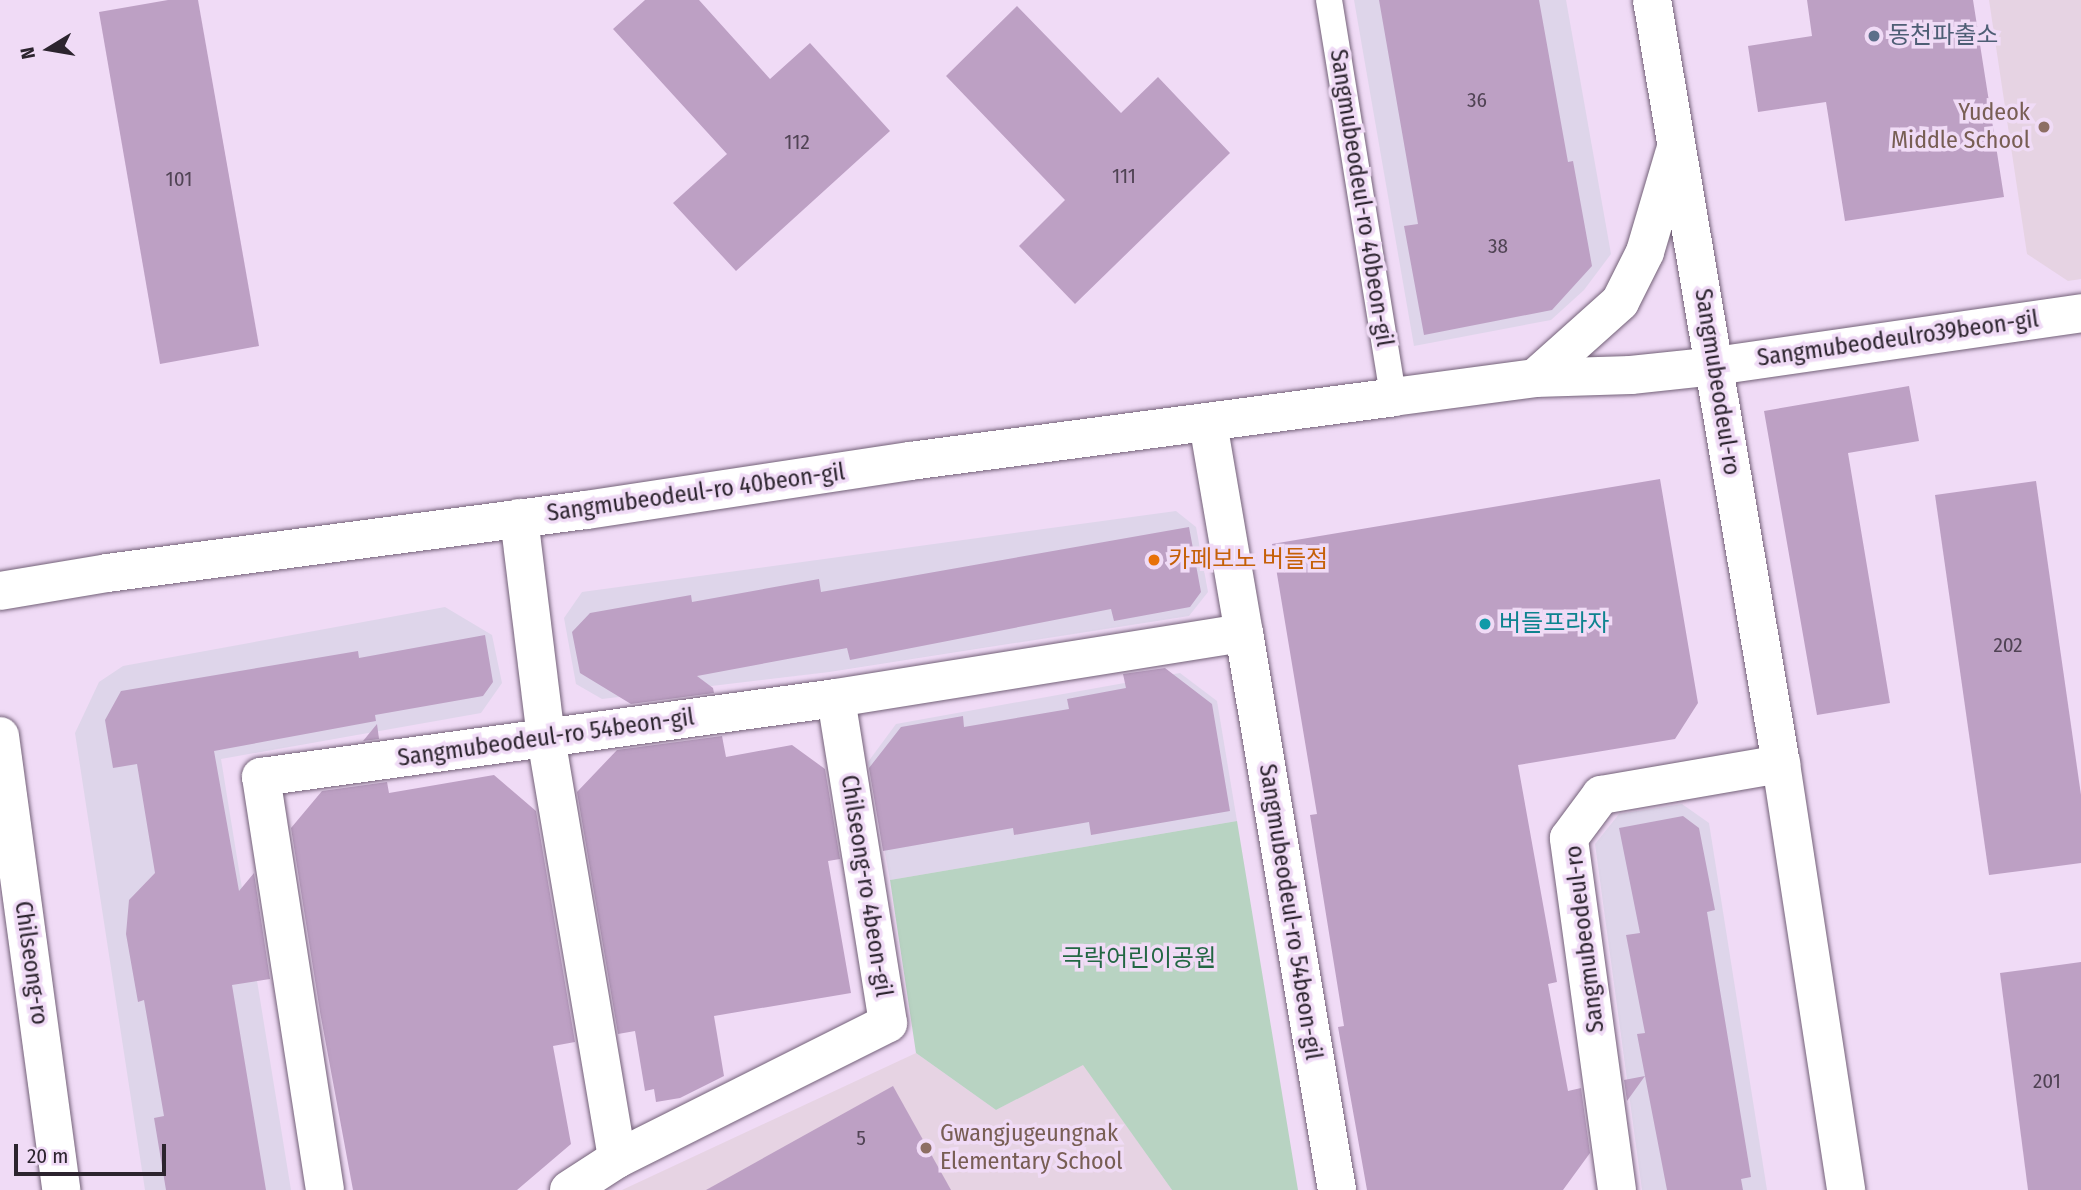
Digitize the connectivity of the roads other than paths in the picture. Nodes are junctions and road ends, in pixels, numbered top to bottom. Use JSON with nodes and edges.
{"nodes":[{"id":1,"x":1329,"y":0,"type":"edge"},
{"id":2,"x":1652,"y":0,"type":"edge"},
{"id":3,"x":1677,"y":145,"type":"junction"},
{"id":4,"x":2081,"y":313,"type":"edge"},
{"id":5,"x":1716,"y":366,"type":"junction"},
{"id":6,"x":1535,"y":378,"type":"junction"},
{"id":7,"x":1393,"y":397,"type":"junction"},
{"id":8,"x":1208,"y":423,"type":"junction"},
{"id":9,"x":519,"y":518,"type":"junction"},
{"id":10,"x":0,"y":590,"type":"edge"},
{"id":11,"x":1244,"y":633,"type":"junction"},
{"id":12,"x":836,"y":698,"type":"junction"},
{"id":13,"x":0,"y":736,"type":"edge"},
{"id":14,"x":546,"y":738,"type":"junction"},
{"id":15,"x":1781,"y":764,"type":"junction"},
{"id":16,"x":617,"y":1158,"type":"junction"},
{"id":17,"x":61,"y":1190,"type":"edge"},
{"id":18,"x":325,"y":1190,"type":"edge"},
{"id":19,"x":569,"y":1190,"type":"edge"},
{"id":20,"x":1337,"y":1190,"type":"edge"},
{"id":21,"x":1617,"y":1190,"type":"edge"},
{"id":22,"x":1846,"y":1190,"type":"edge"}],
"edges":[{"from":1,"to":7,"type":"lane","name":"Sangmubeodeul-ro 40beon-gil"},
{"from":2,"to":3,"type":"street","name":"Sangmubeodeul-ro"},
{"from":3,"to":5,"type":"street","name":"Sangmubeodeul-ro"},
{"from":3,"to":6,"type":"street"},
{"from":4,"to":5,"type":"street","name":"Sangmubeodeulro39beon-gil"},
{"from":5,"to":6,"type":"street","name":"Sangmubeodeul-ro 40beon-gil"},
{"from":5,"to":15,"type":"street","name":"Sangmubeodeul-ro"},
{"from":6,"to":7,"type":"street","name":"Sangmubeodeul-ro 40beon-gil"},
{"from":7,"to":8,"type":"street","name":"Sangmubeodeul-ro 40beon-gil"},
{"from":8,"to":9,"type":"street","name":"Sangmubeodeul-ro 40beon-gil"},
{"from":8,"to":11,"type":"street","name":"Sangmubeodeul-ro 54beon-gil"},
{"from":9,"to":10,"type":"street","name":"Sangmubeodeul-ro 40beon-gil"},
{"from":9,"to":14,"type":"street"},
{"from":11,"to":12,"type":"street","name":"Sangmubeodeul-ro 54beon-gil"},
{"from":11,"to":20,"type":"street","name":"Sangmubeodeul-ro 54beon-gil"},
{"from":12,"to":14,"type":"street","name":"Sangmubeodeul-ro 54beon-gil"},
{"from":12,"to":16,"type":"street","name":"Chilseong-ro 4beon-gil"},
{"from":13,"to":17,"type":"street","name":"Chilseong-ro"},
{"from":14,"to":16,"type":"street"},
{"from":14,"to":18,"type":"street","name":"Sangmubeodeul-ro 54beon-gil"},
{"from":15,"to":21,"type":"street","name":"Sangmubeodeul-ro"},
{"from":15,"to":22,"type":"street","name":"Sangmubeodeul-ro"},
{"from":16,"to":19,"type":"street","name":"Chilseong-ro 4beon-gil"}]}
